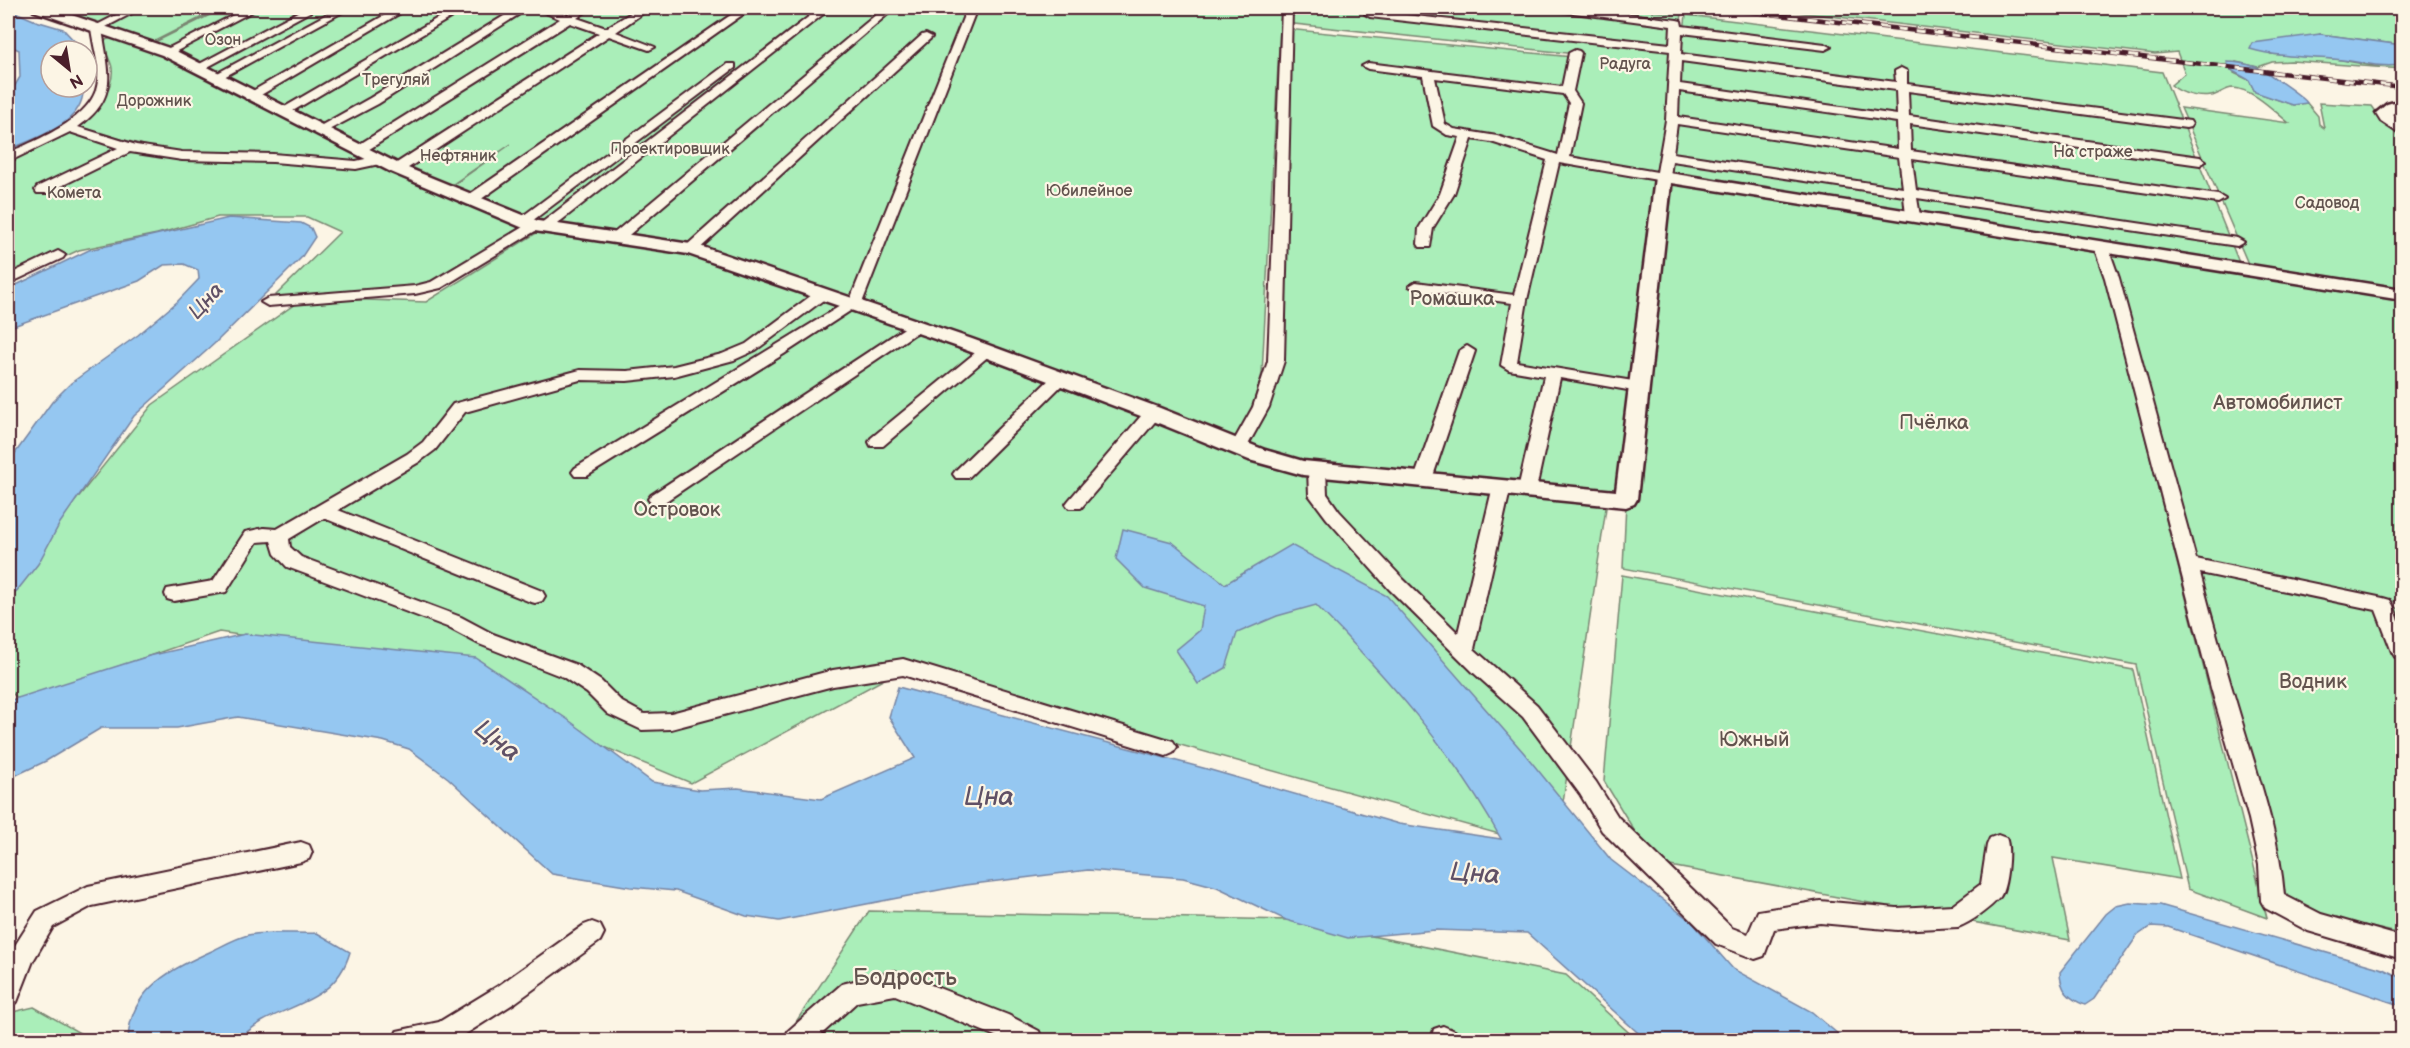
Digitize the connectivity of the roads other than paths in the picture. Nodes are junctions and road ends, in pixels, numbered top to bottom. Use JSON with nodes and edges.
{"nodes":[{"id":1,"x":137,"y":8,"type":"edge"},
{"id":2,"x":254,"y":8,"type":"edge"},
{"id":3,"x":312,"y":8,"type":"edge"},
{"id":4,"x":345,"y":8,"type":"edge"},
{"id":5,"x":404,"y":8,"type":"edge"},
{"id":6,"x":462,"y":8,"type":"edge"},
{"id":7,"x":524,"y":8,"type":"edge"},
{"id":8,"x":539,"y":8,"type":"edge"},
{"id":9,"x":586,"y":8,"type":"edge"},
{"id":10,"x":645,"y":8,"type":"edge"},
{"id":11,"x":747,"y":8,"type":"edge"},
{"id":12,"x":810,"y":8,"type":"edge"},
{"id":13,"x":826,"y":8,"type":"edge"},
{"id":14,"x":890,"y":8,"type":"edge"},
{"id":15,"x":972,"y":8,"type":"edge"},
{"id":16,"x":1287,"y":8,"type":"edge"},
{"id":17,"x":1559,"y":8,"type":"edge"},
{"id":18,"x":49,"y":9,"type":"edge"},
{"id":19,"x":1370,"y":14,"type":"dead end"},
{"id":20,"x":569,"y":18,"type":"junction"},
{"id":21,"x":96,"y":28,"type":"junction"},
{"id":22,"x":1677,"y":29,"type":"junction"},
{"id":23,"x":607,"y":32,"type":"junction"},
{"id":24,"x":926,"y":37,"type":"dead end"},
{"id":25,"x":649,"y":47,"type":"dead end"},
{"id":26,"x":1826,"y":47,"type":"dead end"},
{"id":27,"x":167,"y":52,"type":"junction"},
{"id":28,"x":1676,"y":52,"type":"junction"},
{"id":29,"x":1575,"y":53,"type":"dead end"},
{"id":30,"x":1368,"y":66,"type":"dead end"},
{"id":31,"x":198,"y":68,"type":"junction"},
{"id":32,"x":1900,"y":71,"type":"dead end"},
{"id":33,"x":1428,"y":74,"type":"junction"},
{"id":34,"x":218,"y":76,"type":"junction"},
{"id":35,"x":1900,"y":86,"type":"junction"},
{"id":36,"x":1674,"y":87,"type":"junction"},
{"id":37,"x":1567,"y":91,"type":"junction"},
{"id":38,"x":250,"y":96,"type":"junction"},
{"id":39,"x":2403,"y":105,"type":"edge"},
{"id":40,"x":282,"y":112,"type":"junction"},
{"id":41,"x":1903,"y":119,"type":"junction"},
{"id":42,"x":1672,"y":120,"type":"junction"},
{"id":43,"x":2186,"y":124,"type":"dead end"},
{"id":44,"x":70,"y":128,"type":"junction"},
{"id":45,"x":320,"y":130,"type":"junction"},
{"id":46,"x":2403,"y":130,"type":"edge"},
{"id":47,"x":1467,"y":135,"type":"junction"},
{"id":48,"x":130,"y":147,"type":"junction"},
{"id":49,"x":359,"y":150,"type":"junction"},
{"id":50,"x":1905,"y":154,"type":"junction"},
{"id":51,"x":1666,"y":156,"type":"junction"},
{"id":52,"x":8,"y":159,"type":"edge"},
{"id":53,"x":1558,"y":159,"type":"junction"},
{"id":54,"x":380,"y":160,"type":"junction"},
{"id":55,"x":2200,"y":161,"type":"dead end"},
{"id":56,"x":397,"y":169,"type":"junction"},
{"id":57,"x":1664,"y":177,"type":"junction"},
{"id":58,"x":42,"y":190,"type":"dead end"},
{"id":59,"x":1909,"y":192,"type":"junction"},
{"id":60,"x":472,"y":199,"type":"junction"},
{"id":61,"x":2218,"y":199,"type":"dead end"},
{"id":62,"x":1913,"y":216,"type":"junction"},
{"id":63,"x":533,"y":225,"type":"junction"},
{"id":64,"x":618,"y":237,"type":"junction"},
{"id":65,"x":2236,"y":242,"type":"dead end"},
{"id":66,"x":1425,"y":244,"type":"dead end"},
{"id":67,"x":2101,"y":247,"type":"junction"},
{"id":68,"x":692,"y":249,"type":"junction"},
{"id":69,"x":58,"y":255,"type":"dead end"},
{"id":70,"x":8,"y":280,"type":"edge"},
{"id":71,"x":1416,"y":286,"type":"dead end"},
{"id":72,"x":821,"y":295,"type":"junction"},
{"id":73,"x":2403,"y":295,"type":"edge"},
{"id":74,"x":1520,"y":300,"type":"junction"},
{"id":75,"x":268,"y":302,"type":"dead end"},
{"id":76,"x":852,"y":305,"type":"junction"},
{"id":77,"x":917,"y":326,"type":"junction"},
{"id":78,"x":986,"y":351,"type":"junction"},
{"id":79,"x":1467,"y":351,"type":"dead end"},
{"id":80,"x":1553,"y":373,"type":"junction"},
{"id":81,"x":1060,"y":378,"type":"junction"},
{"id":82,"x":1639,"y":387,"type":"junction"},
{"id":83,"x":1153,"y":413,"type":"junction"},
{"id":84,"x":877,"y":442,"type":"dead end"},
{"id":85,"x":1238,"y":448,"type":"junction"},
{"id":86,"x":1317,"y":470,"type":"junction"},
{"id":87,"x":581,"y":472,"type":"dead end"},
{"id":88,"x":962,"y":474,"type":"dead end"},
{"id":89,"x":1423,"y":479,"type":"junction"},
{"id":90,"x":1502,"y":486,"type":"junction"},
{"id":91,"x":1527,"y":489,"type":"junction"},
{"id":92,"x":657,"y":499,"type":"dead end"},
{"id":93,"x":1075,"y":504,"type":"dead end"},
{"id":94,"x":323,"y":511,"type":"junction"},
{"id":95,"x":280,"y":536,"type":"junction"},
{"id":96,"x":2190,"y":564,"type":"junction"},
{"id":97,"x":174,"y":594,"type":"dead end"},
{"id":98,"x":535,"y":596,"type":"dead end"},
{"id":99,"x":1464,"y":651,"type":"junction"},
{"id":100,"x":2403,"y":652,"type":"edge"},
{"id":101,"x":1166,"y":747,"type":"dead end"},
{"id":102,"x":1998,"y":845,"type":"dead end"},
{"id":103,"x":301,"y":852,"type":"dead end"},
{"id":104,"x":592,"y":933,"type":"dead end"},
{"id":105,"x":2403,"y":948,"type":"edge"},
{"id":106,"x":8,"y":994,"type":"edge"},
{"id":107,"x":446,"y":1037,"type":"edge"},
{"id":108,"x":406,"y":1041,"type":"edge"},
{"id":109,"x":797,"y":1041,"type":"edge"},
{"id":110,"x":1030,"y":1041,"type":"edge"}],
"edges":[{"from":1,"to":21,"type":"street"},
{"from":2,"to":27,"type":"street"},
{"from":3,"to":31,"type":"street"},
{"from":4,"to":34,"type":"street"},
{"from":5,"to":38,"type":"street"},
{"from":6,"to":40,"type":"street"},
{"from":7,"to":45,"type":"street"},
{"from":8,"to":20,"type":"street"},
{"from":9,"to":20,"type":"street"},
{"from":10,"to":23,"type":"street"},
{"from":11,"to":60,"type":"street"},
{"from":12,"to":63,"type":"street"},
{"from":13,"to":63,"type":"street"},
{"from":14,"to":64,"type":"street"},
{"from":15,"to":76,"type":"street"},
{"from":16,"to":85,"type":"street"},
{"from":17,"to":22,"type":"street"},
{"from":18,"to":21,"type":"street"},
{"from":19,"to":28,"type":"street"},
{"from":20,"to":23,"type":"street"},
{"from":20,"to":49,"type":"street"},
{"from":21,"to":27,"type":"street"},
{"from":21,"to":44,"type":"street"},
{"from":22,"to":26,"type":"street"},
{"from":22,"to":28,"type":"street"},
{"from":23,"to":25,"type":"street"},
{"from":23,"to":56,"type":"street"},
{"from":24,"to":68,"type":"street"},
{"from":27,"to":31,"type":"street"},
{"from":28,"to":35,"type":"street"},
{"from":28,"to":36,"type":"street"},
{"from":29,"to":37,"type":"street"},
{"from":30,"to":33,"type":"street"},
{"from":31,"to":34,"type":"street"},
{"from":32,"to":35,"type":"street"},
{"from":33,"to":37,"type":"street"},
{"from":33,"to":47,"type":"street"},
{"from":34,"to":38,"type":"street"},
{"from":35,"to":41,"type":"street"},
{"from":35,"to":43,"type":"street"},
{"from":36,"to":41,"type":"street"},
{"from":36,"to":42,"type":"street"},
{"from":37,"to":53,"type":"street"},
{"from":38,"to":40,"type":"street"},
{"from":39,"to":46,"type":"street"},
{"from":40,"to":45,"type":"street"},
{"from":41,"to":50,"type":"street"},
{"from":41,"to":55,"type":"street"},
{"from":42,"to":50,"type":"street"},
{"from":42,"to":51,"type":"street"},
{"from":44,"to":48,"type":"street"},
{"from":44,"to":52,"type":"street"},
{"from":45,"to":49,"type":"street"},
{"from":47,"to":53,"type":"street"},
{"from":47,"to":66,"type":"street"},
{"from":48,"to":54,"type":"street"},
{"from":48,"to":58,"type":"street"},
{"from":49,"to":54,"type":"street"},
{"from":50,"to":59,"type":"street"},
{"from":50,"to":61,"type":"street"},
{"from":51,"to":57,"type":"street"},
{"from":51,"to":59,"type":"street"},
{"from":53,"to":57,"type":"street"},
{"from":53,"to":74,"type":"street"},
{"from":54,"to":56,"type":"street"},
{"from":56,"to":60,"type":"street"},
{"from":57,"to":62,"type":"street"},
{"from":57,"to":82,"type":"street"},
{"from":59,"to":62,"type":"street"},
{"from":59,"to":65,"type":"street"},
{"from":60,"to":63,"type":"street"},
{"from":62,"to":67,"type":"street"},
{"from":63,"to":64,"type":"street"},
{"from":63,"to":75,"type":"street"},
{"from":64,"to":68,"type":"street"},
{"from":67,"to":73,"type":"street"},
{"from":67,"to":96,"type":"street"},
{"from":68,"to":72,"type":"street"},
{"from":69,"to":70,"type":"street"},
{"from":71,"to":74,"type":"street"},
{"from":72,"to":76,"type":"street"},
{"from":72,"to":94,"type":"street"},
{"from":74,"to":80,"type":"street"},
{"from":76,"to":77,"type":"street"},
{"from":76,"to":87,"type":"street"},
{"from":77,"to":78,"type":"street"},
{"from":77,"to":92,"type":"street"},
{"from":78,"to":81,"type":"street"},
{"from":78,"to":84,"type":"street"},
{"from":79,"to":89,"type":"street"},
{"from":80,"to":82,"type":"street"},
{"from":80,"to":91,"type":"street"},
{"from":81,"to":83,"type":"street"},
{"from":81,"to":88,"type":"street"},
{"from":82,"to":91,"type":"street"},
{"from":83,"to":85,"type":"street"},
{"from":83,"to":93,"type":"street"},
{"from":85,"to":86,"type":"street"},
{"from":86,"to":89,"type":"street"},
{"from":86,"to":99,"type":"street"},
{"from":89,"to":90,"type":"street"},
{"from":90,"to":91,"type":"street"},
{"from":90,"to":99,"type":"street"},
{"from":94,"to":95,"type":"street"},
{"from":94,"to":98,"type":"street"},
{"from":95,"to":97,"type":"street"},
{"from":95,"to":101,"type":"street"},
{"from":96,"to":100,"type":"street"},
{"from":96,"to":105,"type":"street"},
{"from":99,"to":102,"type":"street"},
{"from":103,"to":106,"type":"street"},
{"from":104,"to":107,"type":"street"},
{"from":107,"to":108,"type":"street"},
{"from":109,"to":110,"type":"street"}]}
